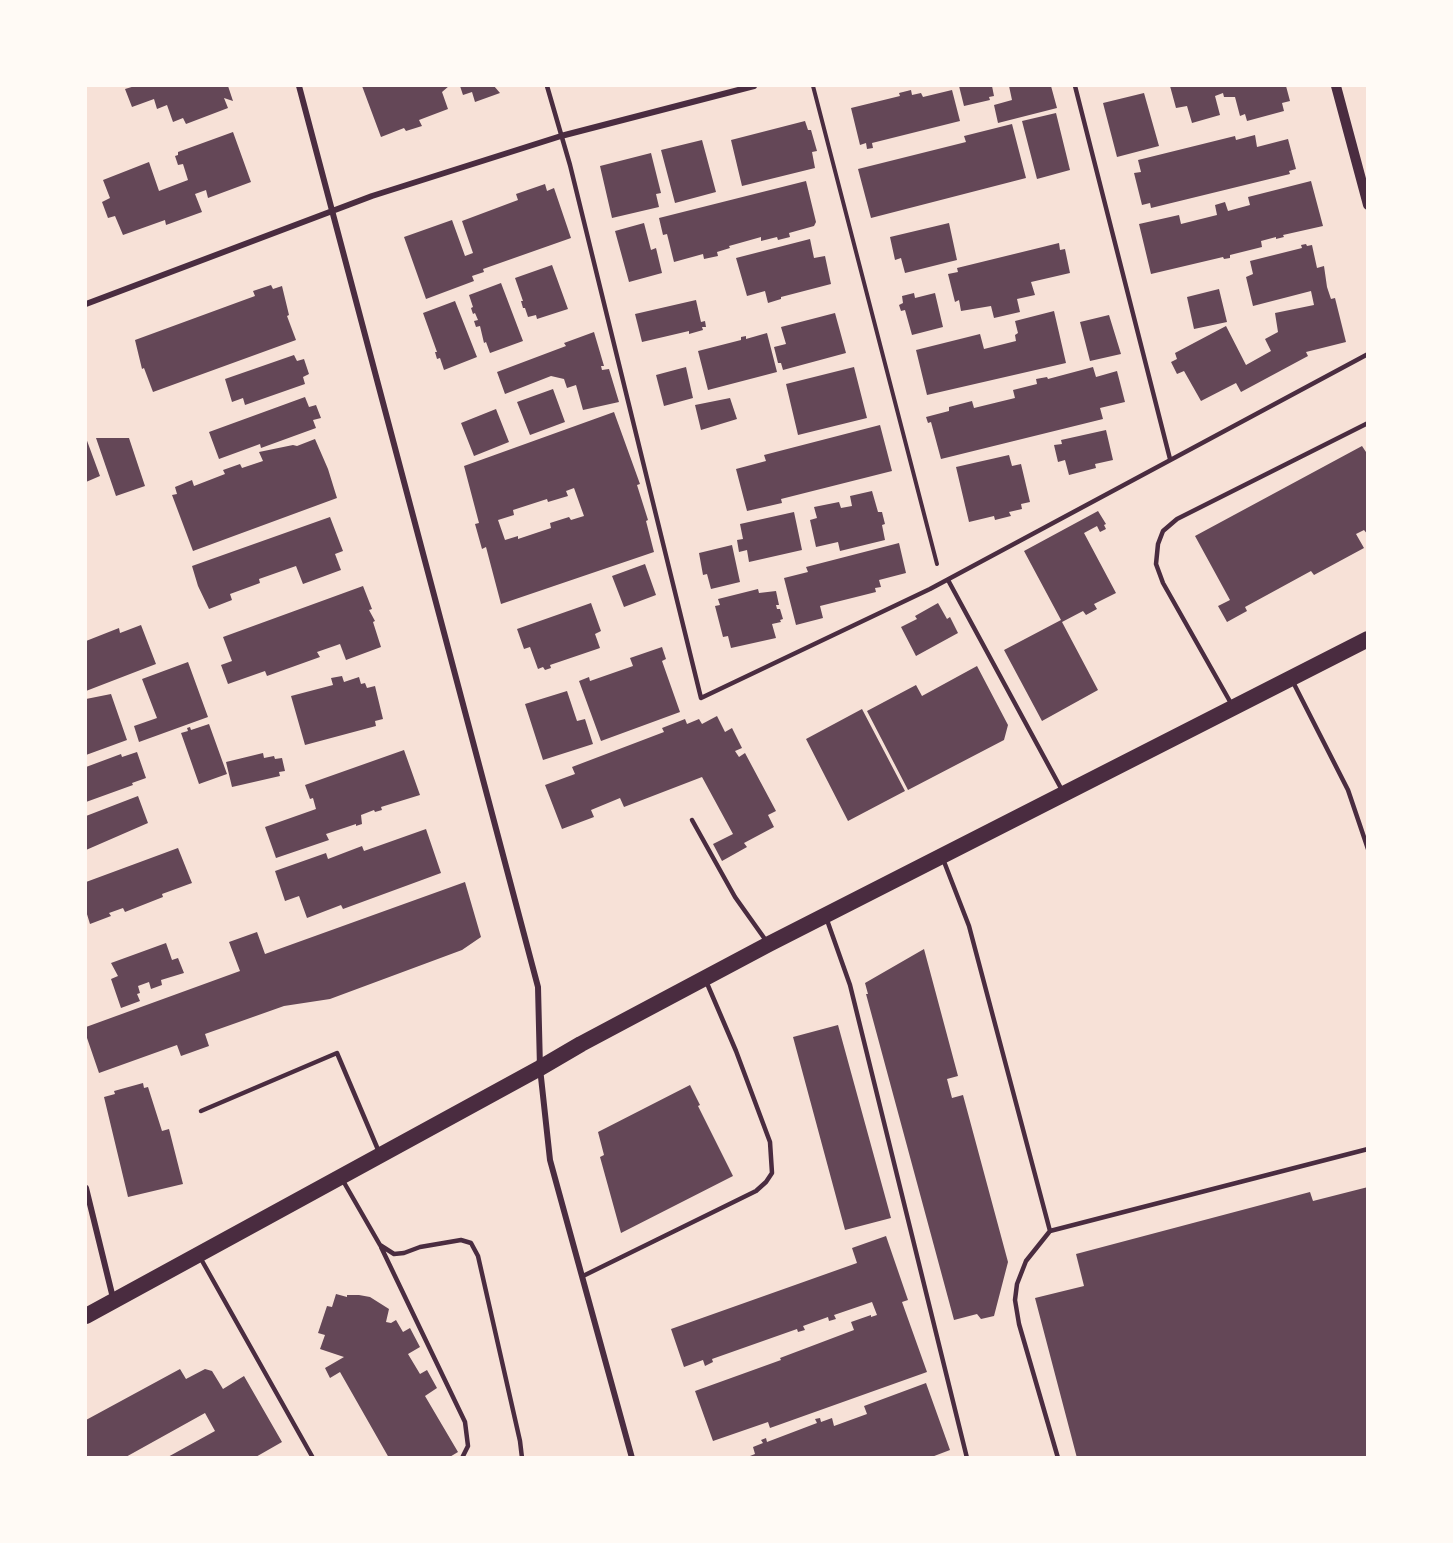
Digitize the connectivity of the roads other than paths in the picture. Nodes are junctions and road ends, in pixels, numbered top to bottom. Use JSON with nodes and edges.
{"nodes":[{"id":1,"x":299,"y":86,"type":"edge"},
{"id":2,"x":547,"y":86,"type":"edge"},
{"id":3,"x":754,"y":86,"type":"edge"},
{"id":4,"x":1075,"y":86,"type":"edge"},
{"id":5,"x":1336,"y":86,"type":"edge"},
{"id":6,"x":561,"y":136,"type":"junction"},
{"id":7,"x":1368,"y":205,"type":"edge"},
{"id":8,"x":332,"y":212,"type":"junction"},
{"id":9,"x":86,"y":304,"type":"edge"},
{"id":10,"x":1368,"y":354,"type":"edge"},
{"id":11,"x":1368,"y":423,"type":"edge"},
{"id":12,"x":1170,"y":459,"type":"junction"},
{"id":13,"x":948,"y":580,"type":"junction"},
{"id":14,"x":1368,"y":639,"type":"edge"},
{"id":15,"x":1291,"y":678,"type":"junction"},
{"id":16,"x":1234,"y":707,"type":"junction"},
{"id":17,"x":1065,"y":794,"type":"junction"},
{"id":18,"x":692,"y":820,"type":"dead end"},
{"id":19,"x":1368,"y":849,"type":"edge"},
{"id":20,"x":942,"y":857,"type":"junction"},
{"id":21,"x":825,"y":914,"type":"junction"},
{"id":22,"x":769,"y":944,"type":"junction"},
{"id":23,"x":705,"y":978,"type":"junction"},
{"id":24,"x":540,"y":1068,"type":"junction"},
{"id":25,"x":201,"y":1111,"type":"dead end"},
{"id":26,"x":1368,"y":1149,"type":"edge"},
{"id":27,"x":380,"y":1155,"type":"junction"},
{"id":28,"x":340,"y":1176,"type":"junction"},
{"id":29,"x":86,"y":1188,"type":"edge"},
{"id":30,"x":87,"y":1202,"type":"edge"},
{"id":31,"x":1050,"y":1230,"type":"junction"},
{"id":32,"x":380,"y":1245,"type":"junction"},
{"id":33,"x":199,"y":1254,"type":"junction"},
{"id":34,"x":583,"y":1276,"type":"junction"},
{"id":35,"x":114,"y":1301,"type":"junction"},
{"id":36,"x":86,"y":1316,"type":"edge"},
{"id":37,"x":313,"y":1458,"type":"edge"},
{"id":38,"x":462,"y":1458,"type":"edge"},
{"id":39,"x":522,"y":1458,"type":"edge"},
{"id":40,"x":632,"y":1458,"type":"edge"},
{"id":41,"x":967,"y":1458,"type":"edge"},
{"id":42,"x":1058,"y":1458,"type":"edge"}],
"edges":[{"from":1,"to":8,"type":"street"},
{"from":2,"to":6,"type":"lane"},
{"from":3,"to":6,"type":"street"},
{"from":4,"to":12,"type":"lane"},
{"from":5,"to":7,"type":"street"},
{"from":6,"to":8,"type":"street"},
{"from":6,"to":13,"type":"lane"},
{"from":8,"to":9,"type":"street"},
{"from":8,"to":24,"type":"street"},
{"from":10,"to":12,"type":"lane"},
{"from":11,"to":16,"type":"lane"},
{"from":12,"to":13,"type":"lane"},
{"from":13,"to":17,"type":"lane"},
{"from":14,"to":15,"type":"highway"},
{"from":15,"to":16,"type":"highway"},
{"from":15,"to":19,"type":"lane"},
{"from":16,"to":17,"type":"highway"},
{"from":17,"to":20,"type":"highway"},
{"from":18,"to":22,"type":"lane"},
{"from":20,"to":21,"type":"highway"},
{"from":20,"to":31,"type":"lane"},
{"from":21,"to":22,"type":"highway"},
{"from":21,"to":41,"type":"lane"},
{"from":22,"to":23,"type":"highway"},
{"from":23,"to":24,"type":"highway"},
{"from":23,"to":34,"type":"lane"},
{"from":24,"to":27,"type":"highway"},
{"from":24,"to":34,"type":"street"},
{"from":25,"to":27,"type":"lane"},
{"from":26,"to":31,"type":"lane"},
{"from":27,"to":28,"type":"highway"},
{"from":28,"to":32,"type":"lane"},
{"from":28,"to":33,"type":"highway"},
{"from":29,"to":30,"type":"street"},
{"from":30,"to":35,"type":"street"},
{"from":31,"to":42,"type":"lane"},
{"from":32,"to":38,"type":"lane"},
{"from":32,"to":39,"type":"lane"},
{"from":33,"to":35,"type":"highway"},
{"from":33,"to":37,"type":"lane"},
{"from":34,"to":40,"type":"street"},
{"from":35,"to":36,"type":"highway"}]}
